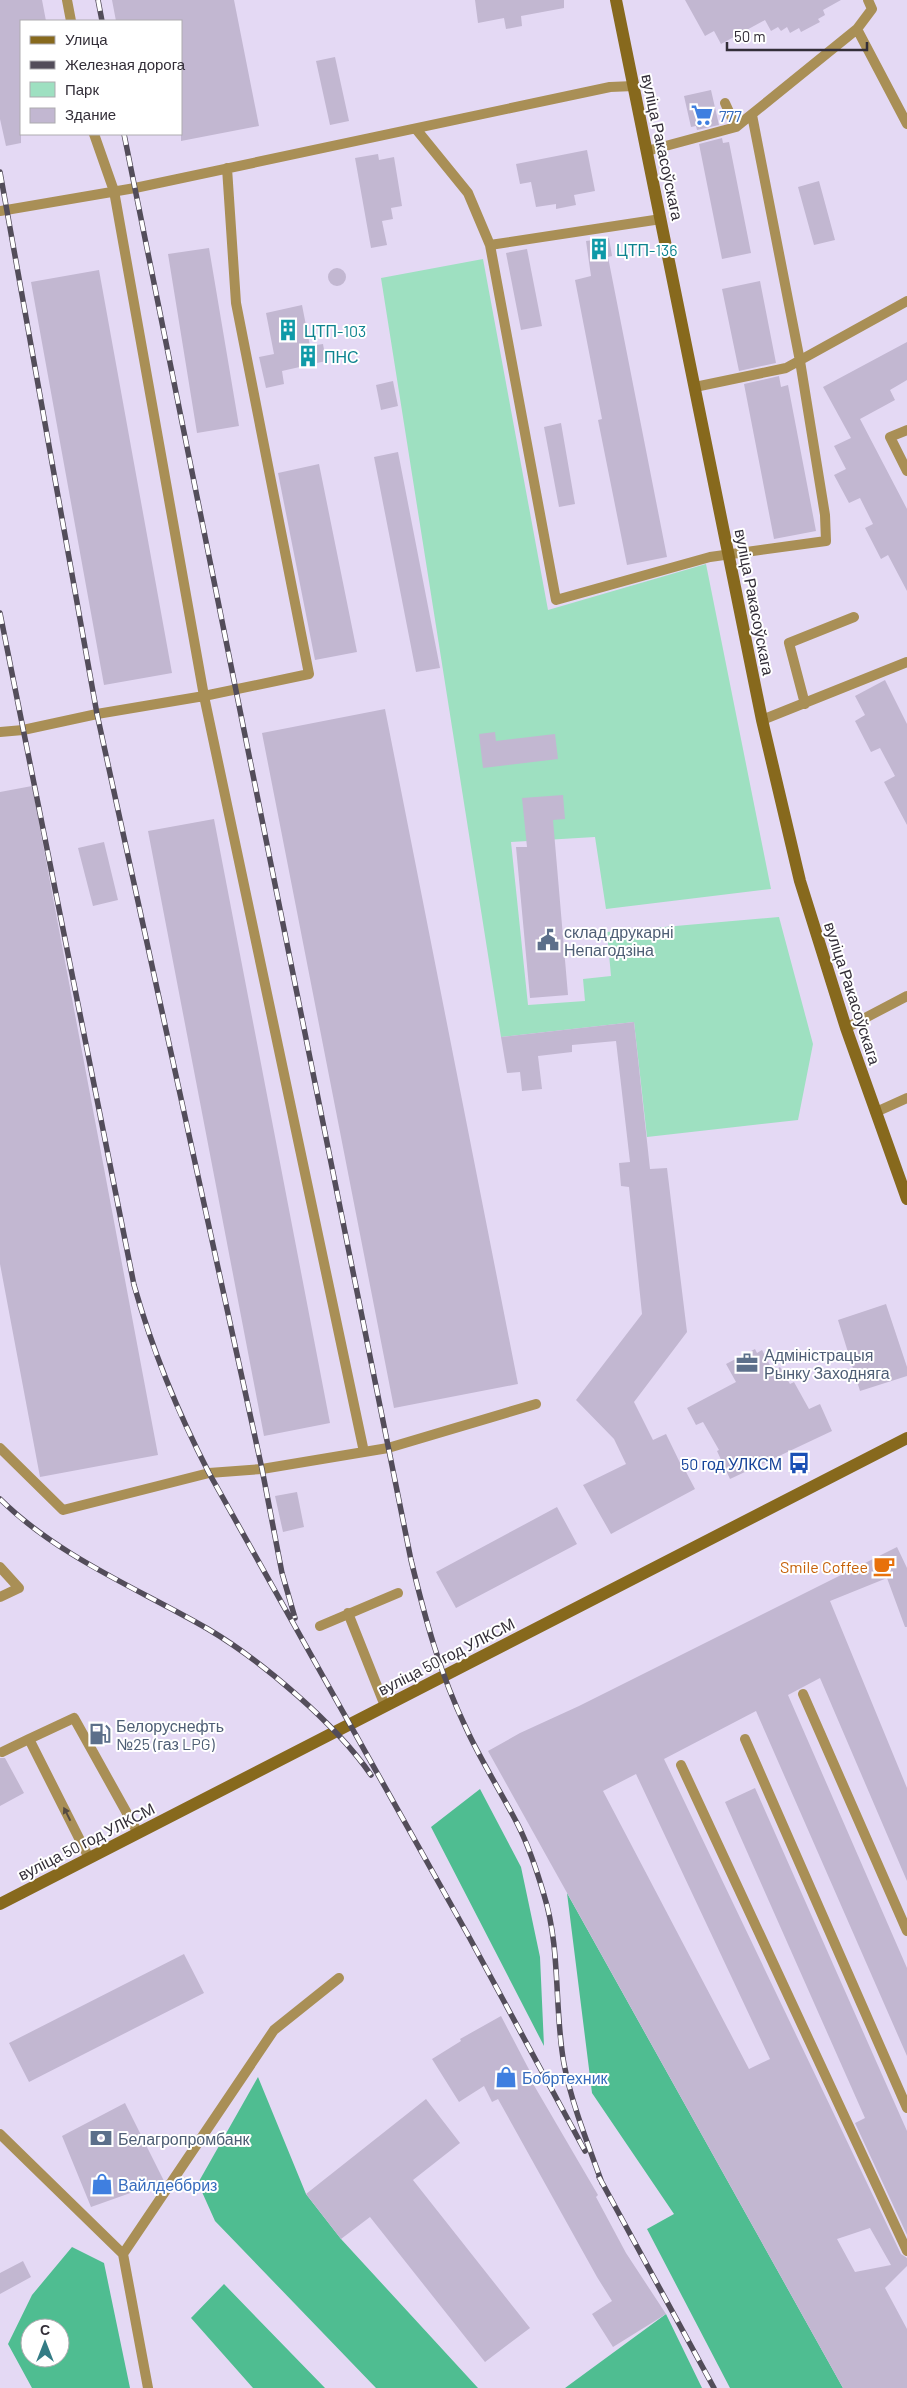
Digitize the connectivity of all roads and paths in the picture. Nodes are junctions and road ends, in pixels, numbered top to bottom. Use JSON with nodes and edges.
{"nodes":[{"id":1,"x":66,"y":0,"type":"edge"},
{"id":2,"x":616,"y":0,"type":"edge"},
{"id":3,"x":868,"y":0,"type":"edge"},
{"id":4,"x":71,"y":20,"type":"edge"},
{"id":5,"x":857,"y":29,"type":"junction"},
{"id":6,"x":634,"y":86,"type":"junction"},
{"id":7,"x":725,"y":103,"type":"dead end"},
{"id":8,"x":752,"y":115,"type":"junction"},
{"id":9,"x":907,"y":124,"type":"edge"},
{"id":10,"x":736,"y":127,"type":"junction"},
{"id":11,"x":416,"y":130,"type":"junction"},
{"id":12,"x":94,"y":135,"type":"edge"},
{"id":13,"x":647,"y":151,"type":"junction"},
{"id":14,"x":227,"y":168,"type":"junction"},
{"id":15,"x":114,"y":191,"type":"junction"},
{"id":16,"x":0,"y":210,"type":"edge"},
{"id":17,"x":661,"y":219,"type":"junction"},
{"id":18,"x":490,"y":245,"type":"junction"},
{"id":19,"x":907,"y":302,"type":"edge"},
{"id":20,"x":800,"y":362,"type":"junction"},
{"id":21,"x":695,"y":388,"type":"junction"},
{"id":22,"x":907,"y":430,"type":"edge"},
{"id":23,"x":907,"y":471,"type":"edge"},
{"id":24,"x":729,"y":554,"type":"junction"},
{"id":25,"x":854,"y":617,"type":"dead end"},
{"id":26,"x":907,"y":662,"type":"edge"},
{"id":27,"x":204,"y":696,"type":"junction"},
{"id":28,"x":805,"y":704,"type":"junction"},
{"id":29,"x":762,"y":720,"type":"junction"},
{"id":30,"x":0,"y":732,"type":"edge"},
{"id":31,"x":907,"y":996,"type":"edge"},
{"id":32,"x":846,"y":1028,"type":"junction"},
{"id":33,"x":907,"y":1098,"type":"edge"},
{"id":34,"x":876,"y":1112,"type":"junction"},
{"id":35,"x":907,"y":1199,"type":"edge"},
{"id":36,"x":536,"y":1404,"type":"dead end"},
{"id":37,"x":907,"y":1438,"type":"edge"},
{"id":38,"x":0,"y":1448,"type":"edge"},
{"id":39,"x":364,"y":1452,"type":"junction"},
{"id":40,"x":0,"y":1567,"type":"edge"},
{"id":41,"x":398,"y":1593,"type":"dead end"},
{"id":42,"x":0,"y":1597,"type":"edge"},
{"id":43,"x":348,"y":1613,"type":"junction"},
{"id":44,"x":320,"y":1626,"type":"dead end"},
{"id":45,"x":803,"y":1694,"type":"dead end"},
{"id":46,"x":385,"y":1706,"type":"junction"},
{"id":47,"x":29,"y":1739,"type":"junction"},
{"id":48,"x":745,"y":1739,"type":"dead end"},
{"id":49,"x":2,"y":1752,"type":"dead end"},
{"id":50,"x":681,"y":1765,"type":"dead end"},
{"id":51,"x":138,"y":1833,"type":"junction"},
{"id":52,"x":89,"y":1858,"type":"junction"},
{"id":53,"x":0,"y":1904,"type":"edge"},
{"id":54,"x":907,"y":1931,"type":"edge"},
{"id":55,"x":339,"y":1978,"type":"dead end"},
{"id":56,"x":907,"y":2108,"type":"edge"},
{"id":57,"x":0,"y":2134,"type":"edge"},
{"id":58,"x":907,"y":2251,"type":"edge"},
{"id":59,"x":124,"y":2254,"type":"junction"},
{"id":60,"x":148,"y":2388,"type":"edge"}],
"edges":[{"from":1,"to":4,"type":"lane"},
{"from":2,"to":6,"type":"main road","name":"вуліца Ракасоўскага"},
{"from":3,"to":5,"type":"lane"},
{"from":5,"to":8,"type":"lane"},
{"from":5,"to":9,"type":"lane"},
{"from":6,"to":11,"type":"lane"},
{"from":6,"to":13,"type":"main road","name":"вуліца Ракасоўскага"},
{"from":7,"to":10,"type":"lane"},
{"from":8,"to":10,"type":"lane"},
{"from":8,"to":20,"type":"lane"},
{"from":10,"to":13,"type":"lane"},
{"from":11,"to":14,"type":"lane"},
{"from":11,"to":18,"type":"lane"},
{"from":12,"to":15,"type":"lane"},
{"from":13,"to":17,"type":"main road","name":"вуліца Ракасоўскага"},
{"from":14,"to":15,"type":"lane"},
{"from":14,"to":27,"type":"lane"},
{"from":15,"to":16,"type":"lane"},
{"from":15,"to":27,"type":"lane"},
{"from":17,"to":18,"type":"lane"},
{"from":17,"to":21,"type":"main road","name":"вуліца Ракасоўскага"},
{"from":18,"to":24,"type":"lane"},
{"from":19,"to":20,"type":"lane"},
{"from":20,"to":21,"type":"lane"},
{"from":20,"to":24,"type":"lane"},
{"from":21,"to":24,"type":"main road","name":"вуліца Ракасоўскага"},
{"from":22,"to":23,"type":"lane"},
{"from":24,"to":29,"type":"main road","name":"вуліца Ракасоўскага"},
{"from":25,"to":28,"type":"lane"},
{"from":26,"to":28,"type":"lane"},
{"from":27,"to":30,"type":"lane"},
{"from":27,"to":39,"type":"lane"},
{"from":28,"to":29,"type":"lane"},
{"from":29,"to":32,"type":"main road","name":"вуліца Ракасоўскага"},
{"from":31,"to":32,"type":"lane"},
{"from":32,"to":34,"type":"main road","name":"вуліца Ракасоўскага"},
{"from":33,"to":34,"type":"lane"},
{"from":34,"to":35,"type":"main road","name":"вуліца Ракасоўскага"},
{"from":36,"to":39,"type":"lane"},
{"from":37,"to":46,"type":"main road","name":"вуліца 50 год УЛКСМ"},
{"from":38,"to":39,"type":"lane"},
{"from":40,"to":42,"type":"lane"},
{"from":41,"to":43,"type":"lane"},
{"from":43,"to":44,"type":"lane"},
{"from":43,"to":46,"type":"lane"},
{"from":45,"to":54,"type":"lane"},
{"from":46,"to":51,"type":"main road","name":"вуліца 50 год УЛКСМ"},
{"from":47,"to":49,"type":"lane"},
{"from":47,"to":51,"type":"lane"},
{"from":52,"to":47,"type":"lane","one_way":true},
{"from":48,"to":56,"type":"lane"},
{"from":50,"to":58,"type":"lane"},
{"from":51,"to":52,"type":"main road","name":"вуліца 50 год УЛКСМ"},
{"from":52,"to":53,"type":"main road","name":"вуліца 50 год УЛКСМ"},
{"from":55,"to":59,"type":"lane"},
{"from":57,"to":59,"type":"lane"},
{"from":59,"to":60,"type":"lane"}]}
